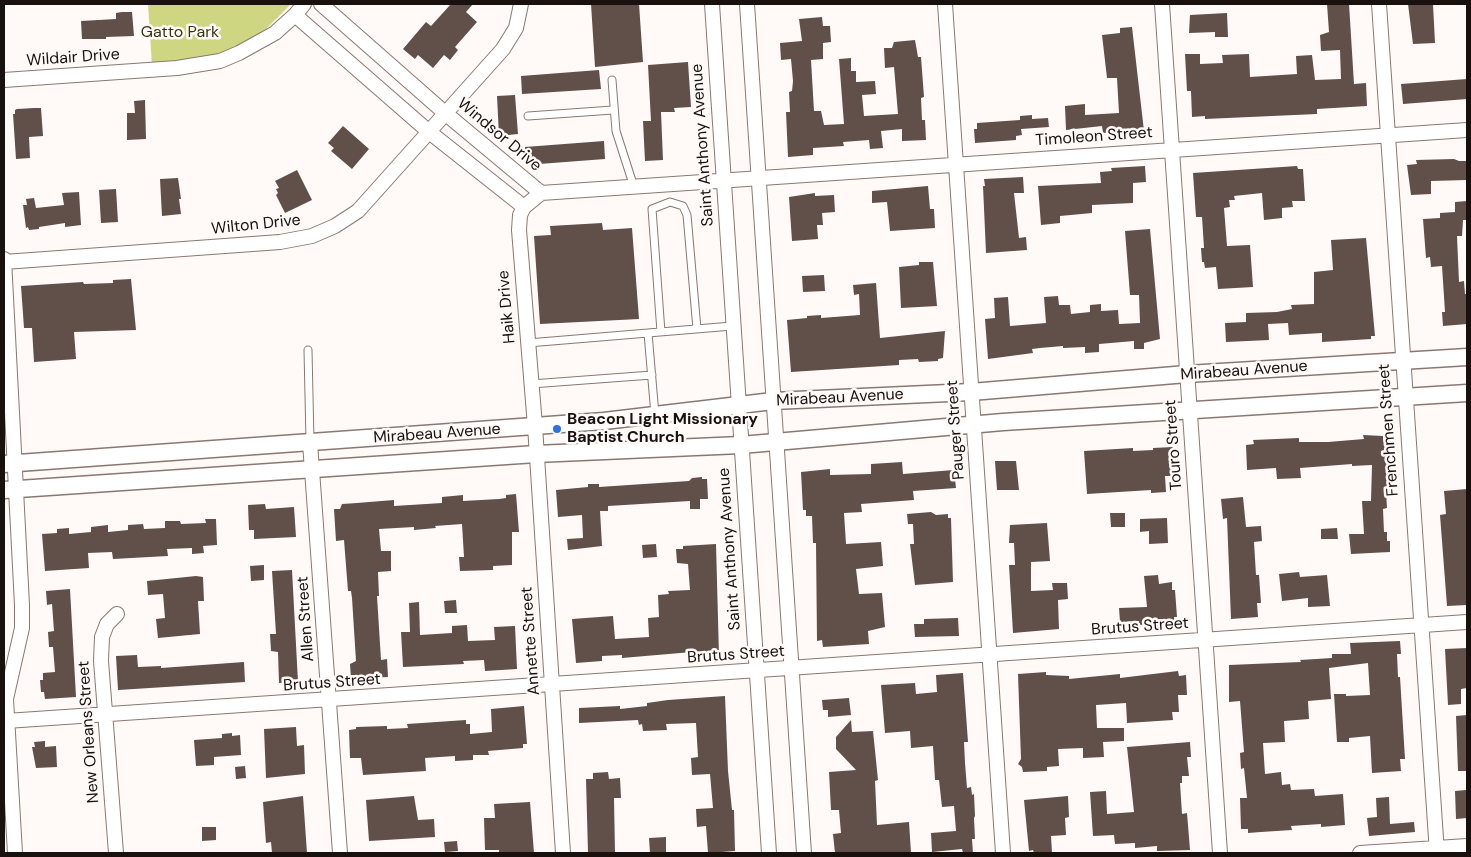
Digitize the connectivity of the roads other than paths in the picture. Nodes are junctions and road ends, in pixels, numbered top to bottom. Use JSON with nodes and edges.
{"nodes":[{"id":1,"x":304,"y":4,"type":"edge"},
{"id":2,"x":321,"y":4,"type":"edge"},
{"id":3,"x":521,"y":4,"type":"edge"},
{"id":4,"x":712,"y":4,"type":"edge"},
{"id":5,"x":747,"y":4,"type":"edge"},
{"id":6,"x":945,"y":4,"type":"edge"},
{"id":7,"x":1162,"y":4,"type":"edge"},
{"id":8,"x":1379,"y":4,"type":"edge"},
{"id":9,"x":295,"y":15,"type":"junction"},
{"id":10,"x":4,"y":80,"type":"edge"},
{"id":11,"x":612,"y":80,"type":"dead end"},
{"id":12,"x":613,"y":110,"type":"junction"},
{"id":13,"x":445,"y":113,"type":"junction"},
{"id":14,"x":528,"y":116,"type":"dead end"},
{"id":15,"x":1467,"y":130,"type":"edge"},
{"id":16,"x":428,"y":131,"type":"junction"},
{"id":17,"x":1388,"y":135,"type":"junction"},
{"id":18,"x":1172,"y":150,"type":"junction"},
{"id":19,"x":956,"y":164,"type":"junction"},
{"id":20,"x":758,"y":179,"type":"junction"},
{"id":21,"x":723,"y":181,"type":"junction"},
{"id":22,"x":634,"y":187,"type":"junction"},
{"id":23,"x":541,"y":193,"type":"junction"},
{"id":24,"x":524,"y":207,"type":"junction"},
{"id":25,"x":4,"y":261,"type":"edge"},
{"id":26,"x":732,"y":326,"type":"junction"},
{"id":27,"x":697,"y":329,"type":"junction"},
{"id":28,"x":661,"y":332,"type":"junction"},
{"id":29,"x":648,"y":333,"type":"junction"},
{"id":30,"x":528,"y":343,"type":"junction"},
{"id":31,"x":308,"y":350,"type":"dead end"},
{"id":32,"x":1467,"y":357,"type":"edge"},
{"id":33,"x":1402,"y":361,"type":"junction"},
{"id":34,"x":1187,"y":374,"type":"junction"},
{"id":35,"x":652,"y":375,"type":"junction"},
{"id":36,"x":531,"y":384,"type":"junction"},
{"id":37,"x":971,"y":392,"type":"junction"},
{"id":38,"x":1467,"y":393,"type":"edge"},
{"id":39,"x":1404,"y":397,"type":"junction"},
{"id":40,"x":773,"y":401,"type":"junction"},
{"id":41,"x":737,"y":404,"type":"junction"},
{"id":42,"x":1189,"y":410,"type":"junction"},
{"id":43,"x":655,"y":414,"type":"junction"},
{"id":44,"x":973,"y":424,"type":"junction"},
{"id":45,"x":534,"y":426,"type":"junction"},
{"id":46,"x":776,"y":442,"type":"junction"},
{"id":47,"x":310,"y":443,"type":"junction"},
{"id":48,"x":740,"y":445,"type":"junction"},
{"id":49,"x":536,"y":454,"type":"junction"},
{"id":50,"x":10,"y":463,"type":"edge"},
{"id":51,"x":313,"y":470,"type":"junction"},
{"id":52,"x":11,"y":490,"type":"edge"},
{"id":53,"x":117,"y":614,"type":"dead end"},
{"id":54,"x":1467,"y":622,"type":"edge"},
{"id":55,"x":1420,"y":625,"type":"junction"},
{"id":56,"x":1205,"y":640,"type":"junction"},
{"id":57,"x":989,"y":655,"type":"junction"},
{"id":58,"x":791,"y":668,"type":"junction"},
{"id":59,"x":756,"y":671,"type":"junction"},
{"id":60,"x":552,"y":685,"type":"junction"},
{"id":61,"x":329,"y":700,"type":"junction"},
{"id":62,"x":106,"y":716,"type":"junction"},
{"id":63,"x":6,"y":721,"type":"junction"},
{"id":64,"x":1467,"y":846,"type":"edge"},
{"id":65,"x":1436,"y":851,"type":"edge"},
{"id":66,"x":15,"y":853,"type":"edge"},
{"id":67,"x":116,"y":853,"type":"edge"},
{"id":68,"x":340,"y":853,"type":"edge"},
{"id":69,"x":563,"y":853,"type":"edge"},
{"id":70,"x":769,"y":853,"type":"edge"},
{"id":71,"x":804,"y":853,"type":"edge"},
{"id":72,"x":1003,"y":853,"type":"edge"},
{"id":73,"x":1220,"y":853,"type":"edge"},
{"id":74,"x":1360,"y":853,"type":"edge"}],
"edges":[{"from":1,"to":9,"type":"street","name":"Wildair Drive"},
{"from":2,"to":13,"type":"street","name":"Windsor Drive"},
{"from":3,"to":13,"type":"street","name":"Wilton Drive"},
{"from":4,"to":21,"type":"street","name":"Saint Anthony Avenue"},
{"from":5,"to":20,"type":"street"},
{"from":6,"to":19,"type":"street","name":"Pauger Street"},
{"from":7,"to":18,"type":"street","name":"Touro Street"},
{"from":8,"to":17,"type":"street","name":"Frenchmen Street"},
{"from":9,"to":10,"type":"street","name":"Wildair Drive"},
{"from":9,"to":16,"type":"street"},
{"from":11,"to":12,"type":"lane"},
{"from":12,"to":14,"type":"lane"},
{"from":12,"to":22,"type":"lane"},
{"from":13,"to":16,"type":"street","name":"Wilton Drive"},
{"from":13,"to":23,"type":"street","name":"Windsor Drive"},
{"from":15,"to":17,"type":"street","name":"Timoleon Street"},
{"from":16,"to":24,"type":"street"},
{"from":16,"to":25,"type":"street","name":"Wilton Drive"},
{"from":17,"to":18,"type":"street","name":"Timoleon Street"},
{"from":17,"to":33,"type":"street","name":"Frenchmen Street"},
{"from":18,"to":19,"type":"street","name":"Timoleon Street"},
{"from":18,"to":34,"type":"street","name":"Touro Street"},
{"from":19,"to":20,"type":"street","name":"Timoleon Street"},
{"from":19,"to":37,"type":"street","name":"Pauger Street"},
{"from":20,"to":21,"type":"street","name":"Timoleon Street"},
{"from":20,"to":40,"type":"street"},
{"from":21,"to":22,"type":"street","name":"Windsor Drive"},
{"from":21,"to":26,"type":"street","name":"Saint Anthony Avenue"},
{"from":22,"to":23,"type":"street","name":"Windsor Drive"},
{"from":23,"to":24,"type":"street"},
{"from":24,"to":30,"type":"street","name":"Haik Drive"},
{"from":25,"to":50,"type":"street"},
{"from":26,"to":27,"type":"lane"},
{"from":26,"to":41,"type":"street","name":"Saint Anthony Avenue"},
{"from":27,"to":28,"type":"lane"},
{"from":27,"to":28,"type":"lane"},
{"from":28,"to":29,"type":"lane"},
{"from":29,"to":30,"type":"lane"},
{"from":29,"to":35,"type":"lane"},
{"from":30,"to":36,"type":"street","name":"Haik Drive"},
{"from":31,"to":47,"type":"lane"},
{"from":32,"to":33,"type":"street","name":"Mirabeau Avenue"},
{"from":33,"to":34,"type":"street","name":"Mirabeau Avenue"},
{"from":33,"to":39,"type":"street","name":"Frenchmen Street"},
{"from":34,"to":37,"type":"street","name":"Mirabeau Avenue"},
{"from":34,"to":42,"type":"street","name":"Touro Street"},
{"from":35,"to":36,"type":"lane"},
{"from":35,"to":43,"type":"lane"},
{"from":36,"to":45,"type":"street","name":"Haik Drive"},
{"from":37,"to":40,"type":"street","name":"Mirabeau Avenue"},
{"from":37,"to":44,"type":"street","name":"Pauger Street"},
{"from":38,"to":39,"type":"street","name":"Mirabeau Avenue"},
{"from":39,"to":42,"type":"street","name":"Mirabeau Avenue"},
{"from":39,"to":55,"type":"street","name":"Frenchmen Street"},
{"from":40,"to":41,"type":"street","name":"Mirabeau Avenue"},
{"from":40,"to":46,"type":"street"},
{"from":41,"to":43,"type":"street","name":"Mirabeau Avenue"},
{"from":41,"to":48,"type":"street","name":"Saint Anthony Avenue"},
{"from":42,"to":44,"type":"street","name":"Mirabeau Avenue"},
{"from":42,"to":56,"type":"street","name":"Touro Street"},
{"from":43,"to":45,"type":"street","name":"Mirabeau Avenue"},
{"from":44,"to":46,"type":"street","name":"Mirabeau Avenue"},
{"from":44,"to":57,"type":"street","name":"Pauger Street"},
{"from":45,"to":47,"type":"street","name":"Mirabeau Avenue"},
{"from":45,"to":49,"type":"street","name":"Annette Street"},
{"from":46,"to":48,"type":"street","name":"Mirabeau Avenue"},
{"from":46,"to":58,"type":"street"},
{"from":47,"to":50,"type":"street","name":"Mirabeau Avenue"},
{"from":47,"to":51,"type":"street","name":"Allen Street"},
{"from":48,"to":49,"type":"street","name":"Mirabeau Avenue"},
{"from":48,"to":59,"type":"street","name":"Saint Anthony Avenue"},
{"from":49,"to":51,"type":"street","name":"Mirabeau Avenue"},
{"from":49,"to":60,"type":"street","name":"Annette Street"},
{"from":50,"to":52,"type":"street"},
{"from":51,"to":52,"type":"street","name":"Mirabeau Avenue"},
{"from":51,"to":61,"type":"street","name":"Allen Street"},
{"from":52,"to":63,"type":"street"},
{"from":53,"to":62,"type":"street","name":"New Orleans Street"},
{"from":54,"to":55,"type":"street","name":"Brutus Street"},
{"from":55,"to":56,"type":"street","name":"Brutus Street"},
{"from":55,"to":65,"type":"street","name":"Frenchmen Street"},
{"from":56,"to":57,"type":"street","name":"Brutus Street"},
{"from":56,"to":73,"type":"street","name":"Touro Street"},
{"from":57,"to":58,"type":"street","name":"Brutus Street"},
{"from":57,"to":72,"type":"street","name":"Pauger Street"},
{"from":58,"to":59,"type":"street","name":"Brutus Street"},
{"from":58,"to":71,"type":"street"},
{"from":59,"to":60,"type":"street","name":"Brutus Street"},
{"from":59,"to":70,"type":"street","name":"Saint Anthony Avenue"},
{"from":60,"to":61,"type":"street","name":"Brutus Street"},
{"from":60,"to":69,"type":"street","name":"Annette Street"},
{"from":61,"to":62,"type":"street","name":"Brutus Street"},
{"from":61,"to":68,"type":"street","name":"Allen Street"},
{"from":62,"to":63,"type":"street","name":"Brutus Street"},
{"from":62,"to":67,"type":"street","name":"New Orleans Street"},
{"from":63,"to":66,"type":"street"},
{"from":64,"to":65,"type":"street"},
{"from":65,"to":74,"type":"street"}]}
